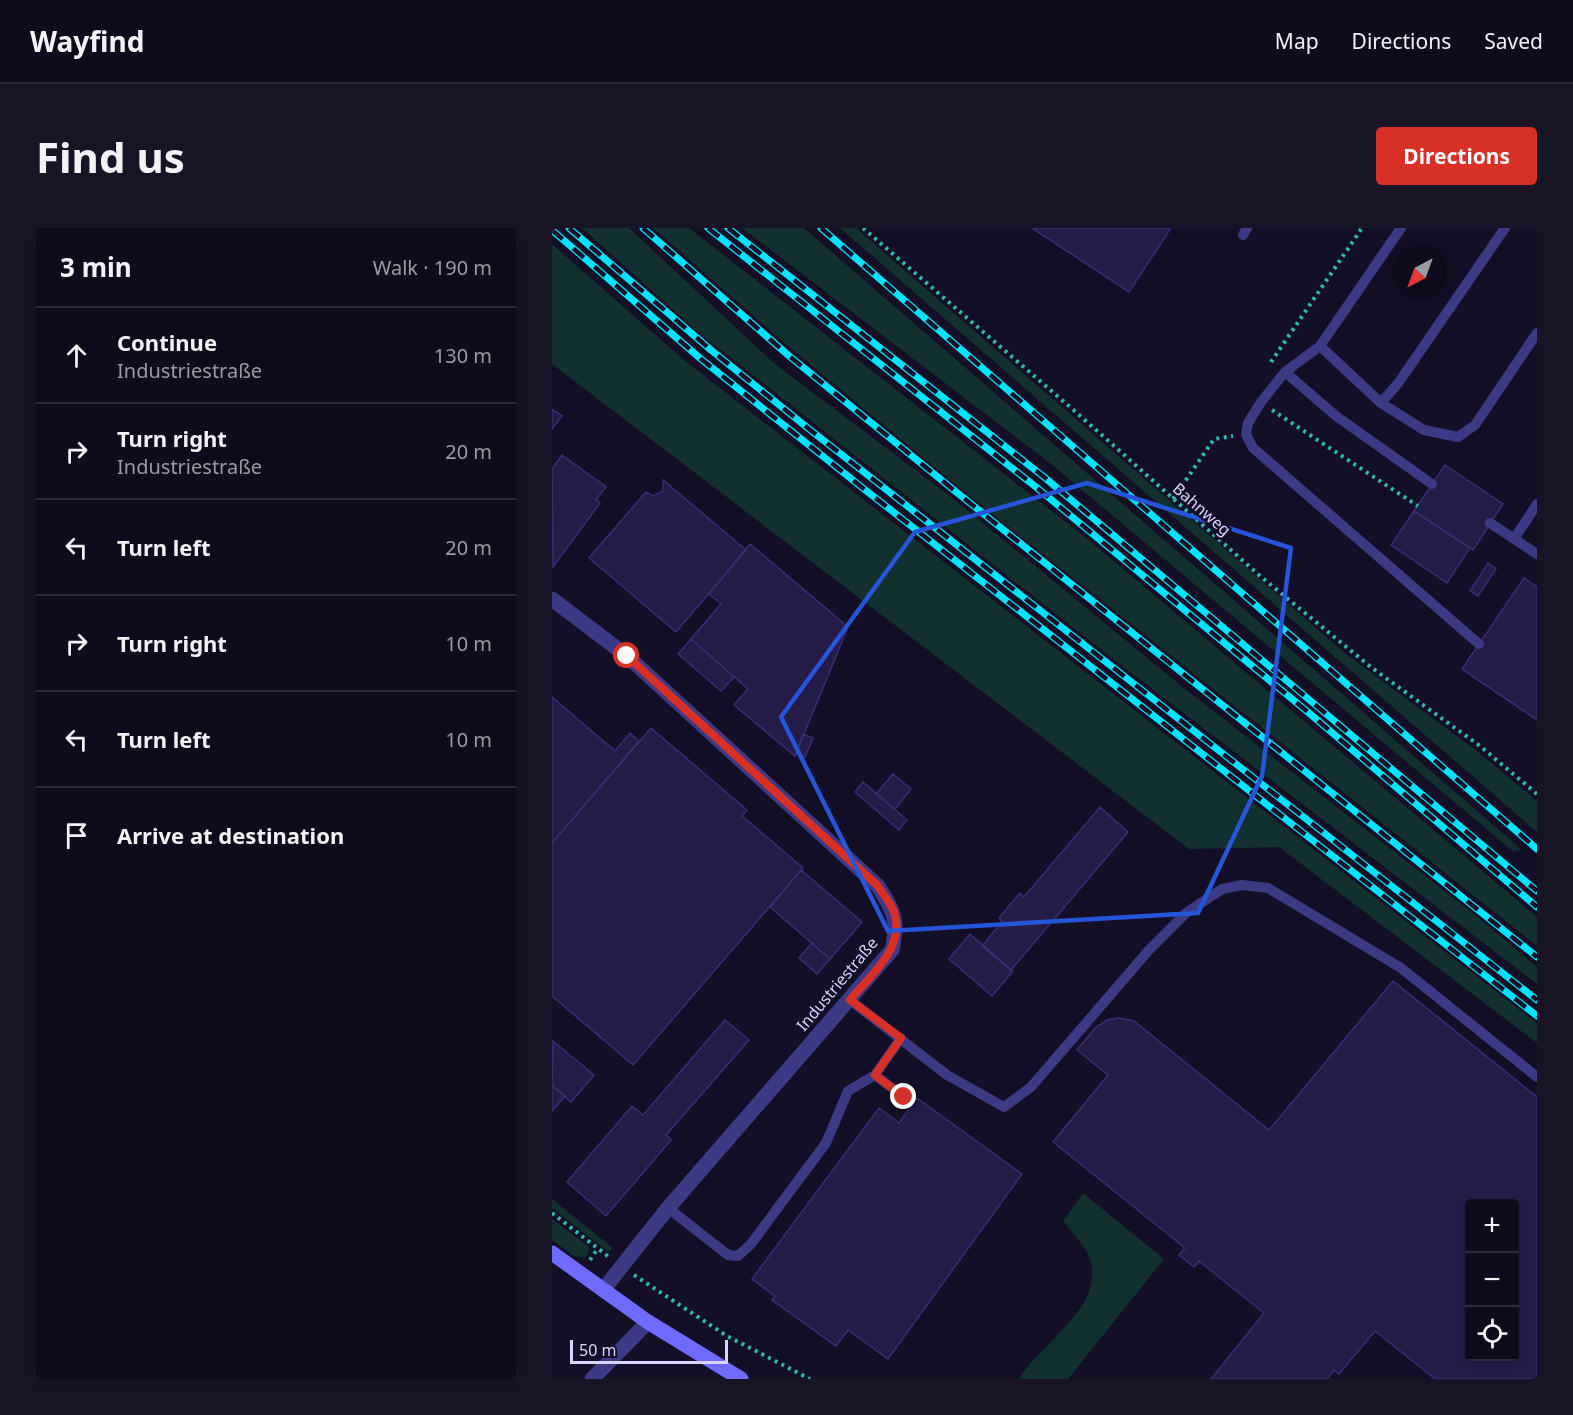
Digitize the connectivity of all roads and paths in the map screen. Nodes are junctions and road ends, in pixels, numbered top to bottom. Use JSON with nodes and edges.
{"nodes":[{"id":1,"x":863,"y":228,"type":"edge"},
{"id":2,"x":1362,"y":228,"type":"edge"},
{"id":3,"x":1401,"y":228,"type":"edge"},
{"id":4,"x":1505,"y":228,"type":"edge"},
{"id":5,"x":1537,"y":333,"type":"edge"},
{"id":6,"x":1320,"y":346,"type":"junction"},
{"id":7,"x":1269,"y":365,"type":"dead end"},
{"id":8,"x":1285,"y":372,"type":"junction"},
{"id":9,"x":1261,"y":402,"type":"junction"},
{"id":10,"x":1381,"y":403,"type":"junction"},
{"id":11,"x":1233,"y":427,"type":"dead end"},
{"id":12,"x":1432,"y":484,"type":"dead end"},
{"id":13,"x":1173,"y":499,"type":"junction"},
{"id":14,"x":1537,"y":504,"type":"edge"},
{"id":15,"x":1418,"y":506,"type":"dead end"},
{"id":16,"x":1490,"y":523,"type":"dead end"},
{"id":17,"x":1514,"y":538,"type":"junction"},
{"id":18,"x":1537,"y":554,"type":"edge"},
{"id":19,"x":552,"y":598,"type":"edge"},
{"id":20,"x":1479,"y":644,"type":"dead end"},
{"id":21,"x":1537,"y":794,"type":"edge"},
{"id":22,"x":850,"y":1000,"type":"junction"},
{"id":23,"x":901,"y":1038,"type":"junction"},
{"id":24,"x":875,"y":1075,"type":"junction"},
{"id":25,"x":1537,"y":1077,"type":"edge"},
{"id":26,"x":904,"y":1097,"type":"dead end"},
{"id":27,"x":668,"y":1208,"type":"junction"},
{"id":28,"x":552,"y":1213,"type":"edge"},
{"id":29,"x":552,"y":1253,"type":"edge"},
{"id":30,"x":621,"y":1266,"type":"junction"},
{"id":31,"x":603,"y":1290,"type":"junction"},
{"id":32,"x":648,"y":1322,"type":"junction"},
{"id":33,"x":592,"y":1379,"type":"edge"},
{"id":34,"x":741,"y":1379,"type":"edge"},
{"id":35,"x":810,"y":1379,"type":"edge"}],
"edges":[{"from":1,"to":13,"type":"path","name":"Bahnweg"},
{"from":2,"to":7,"type":"path"},
{"from":3,"to":6,"type":"lane"},
{"from":4,"to":10,"type":"lane"},
{"from":5,"to":10,"type":"lane"},
{"from":6,"to":8,"type":"lane"},
{"from":6,"to":10,"type":"lane"},
{"from":8,"to":9,"type":"lane"},
{"from":8,"to":12,"type":"lane"},
{"from":9,"to":15,"type":"path"},
{"from":9,"to":20,"type":"lane"},
{"from":11,"to":13,"type":"path"},
{"from":13,"to":21,"type":"path","name":"Bahnweg"},
{"from":14,"to":17,"type":"lane"},
{"from":16,"to":17,"type":"lane"},
{"from":17,"to":18,"type":"lane"},
{"from":19,"to":22,"type":"street","name":"Industriestraße"},
{"from":22,"to":23,"type":"lane"},
{"from":22,"to":27,"type":"street","name":"Industriestraße"},
{"from":23,"to":24,"type":"lane"},
{"from":23,"to":25,"type":"lane"},
{"from":24,"to":26,"type":"lane"},
{"from":24,"to":27,"type":"lane"},
{"from":27,"to":30,"type":"street","name":"Industriestraße"},
{"from":28,"to":30,"type":"path"},
{"from":29,"to":31,"type":"main road"},
{"from":30,"to":31,"type":"street","name":"Industriestraße"},
{"from":30,"to":35,"type":"path"},
{"from":31,"to":32,"type":"main road"},
{"from":32,"to":33,"type":"street"},
{"from":32,"to":34,"type":"main road"}]}
